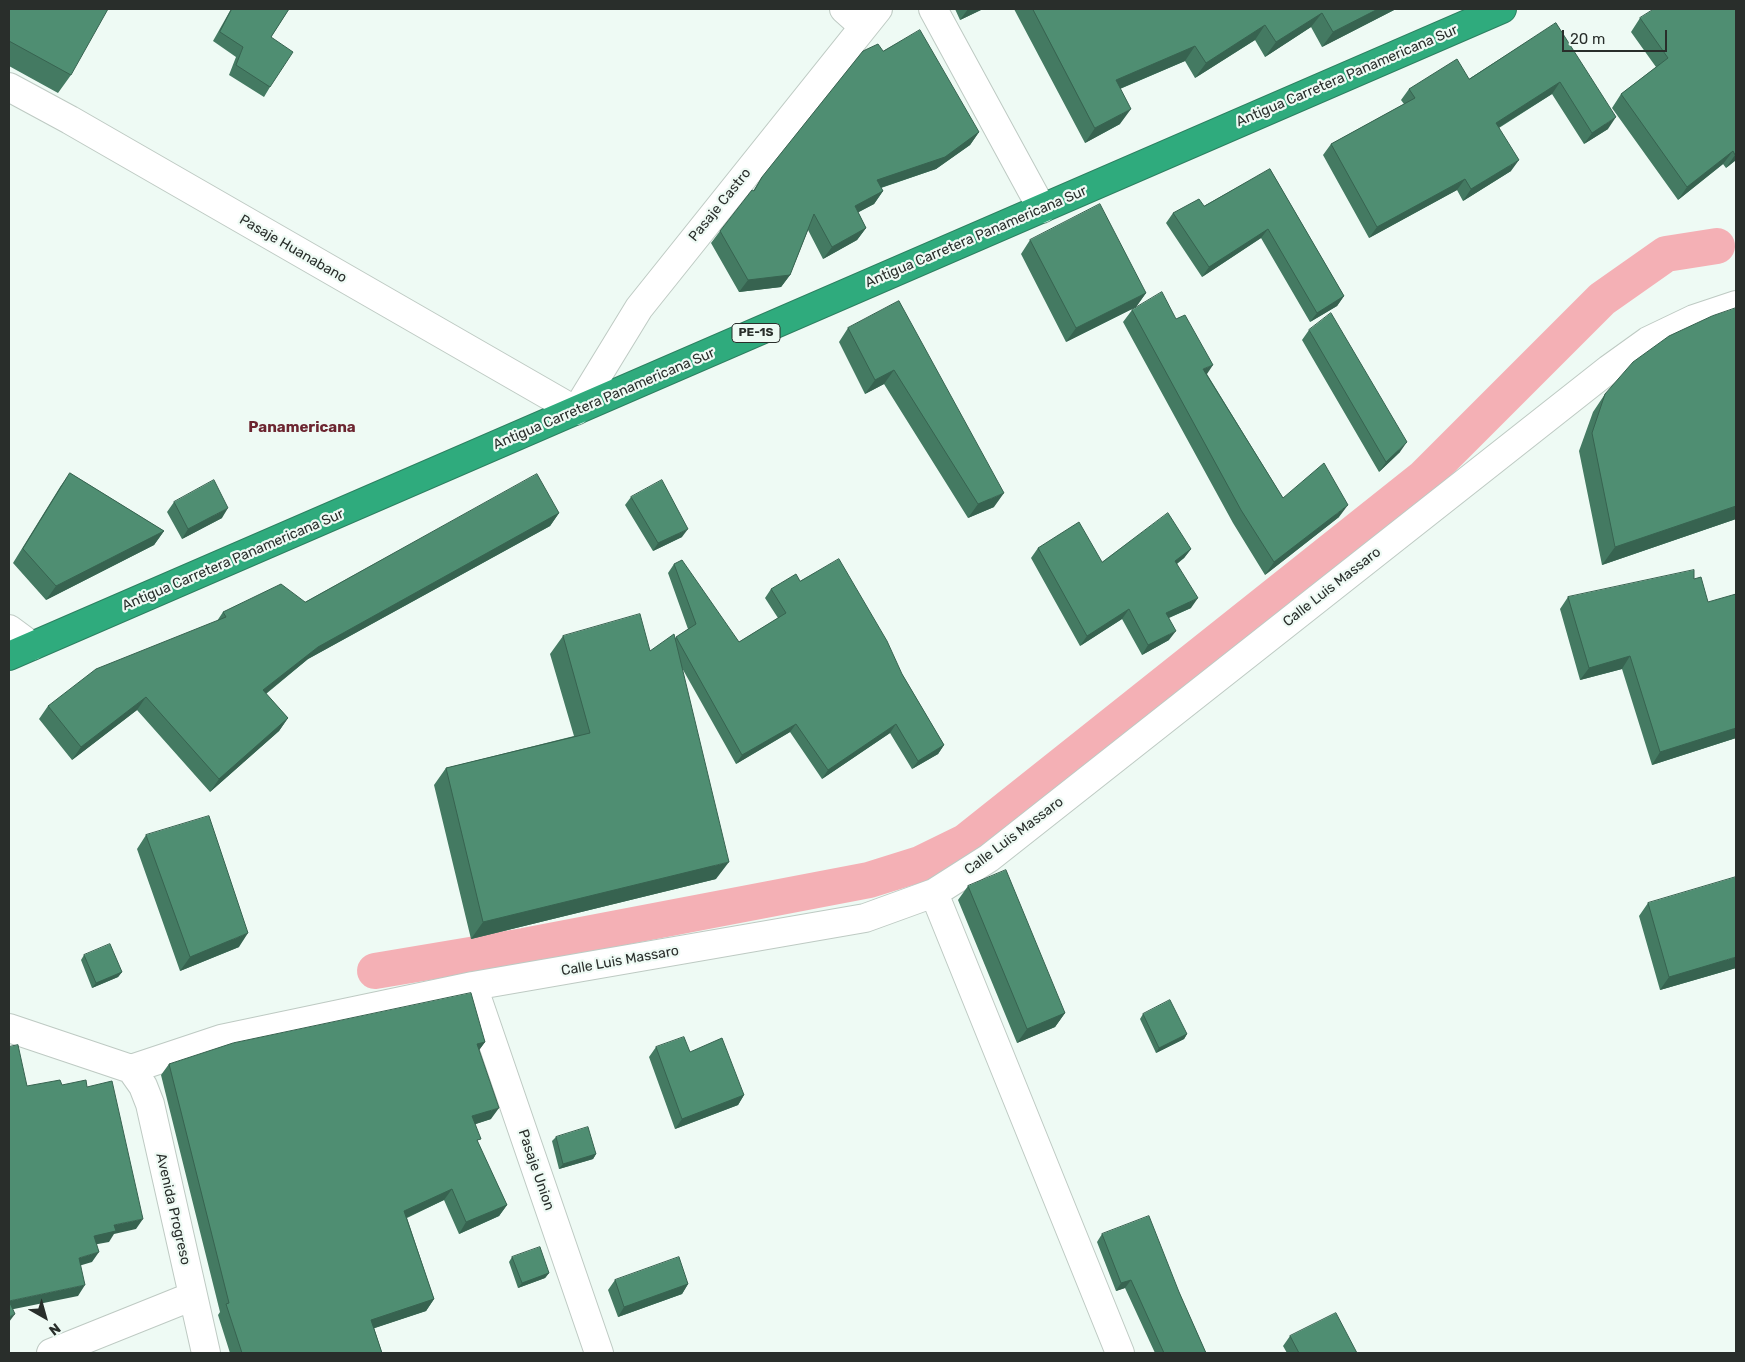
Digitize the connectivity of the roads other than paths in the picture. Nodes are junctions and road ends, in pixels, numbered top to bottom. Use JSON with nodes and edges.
{"nodes":[{"id":1,"x":933,"y":9,"type":"edge"},
{"id":2,"x":1502,"y":9,"type":"edge"},
{"id":3,"x":862,"y":14,"type":"edge"},
{"id":4,"x":9,"y":87,"type":"edge"},
{"id":5,"x":1042,"y":209,"type":"junction"},
{"id":6,"x":1736,"y":305,"type":"edge"},
{"id":7,"x":576,"y":411,"type":"junction"},
{"id":8,"x":9,"y":629,"type":"edge"},
{"id":9,"x":21,"y":651,"type":"edge"},
{"id":10,"x":934,"y":893,"type":"junction"},
{"id":11,"x":473,"y":986,"type":"junction"},
{"id":12,"x":9,"y":1028,"type":"edge"},
{"id":13,"x":131,"y":1069,"type":"junction"},
{"id":14,"x":193,"y":1296,"type":"junction"},
{"id":15,"x":203,"y":1352,"type":"edge"},
{"id":16,"x":51,"y":1353,"type":"edge"},
{"id":17,"x":599,"y":1353,"type":"edge"},
{"id":18,"x":1120,"y":1353,"type":"edge"}],
"edges":[{"from":1,"to":5,"type":"street"},
{"from":2,"to":5,"type":"highway","name":"Antigua Carretera Panamericana Sur","number":"PE-1S"},
{"from":3,"to":7,"type":"street","name":"Pasaje Castro"},
{"from":4,"to":7,"type":"street","name":"Pasaje Huanabano"},
{"from":5,"to":7,"type":"highway","name":"Antigua Carretera Panamericana Sur","number":"PE-1S"},
{"from":6,"to":10,"type":"street","name":"Calle Luis Massaro"},
{"from":7,"to":9,"type":"highway","name":"Antigua Carretera Panamericana Sur","number":"PE-1S"},
{"from":8,"to":9,"type":"street"},
{"from":10,"to":11,"type":"street","name":"Calle Luis Massaro"},
{"from":10,"to":18,"type":"street"},
{"from":11,"to":13,"type":"street","name":"Calle Luis Massaro"},
{"from":11,"to":17,"type":"street","name":"Pasaje Union"},
{"from":12,"to":13,"type":"street"},
{"from":13,"to":14,"type":"street","name":"Avenida Progreso"},
{"from":14,"to":15,"type":"street","name":"Avenida Progreso"},
{"from":14,"to":16,"type":"street"}]}
